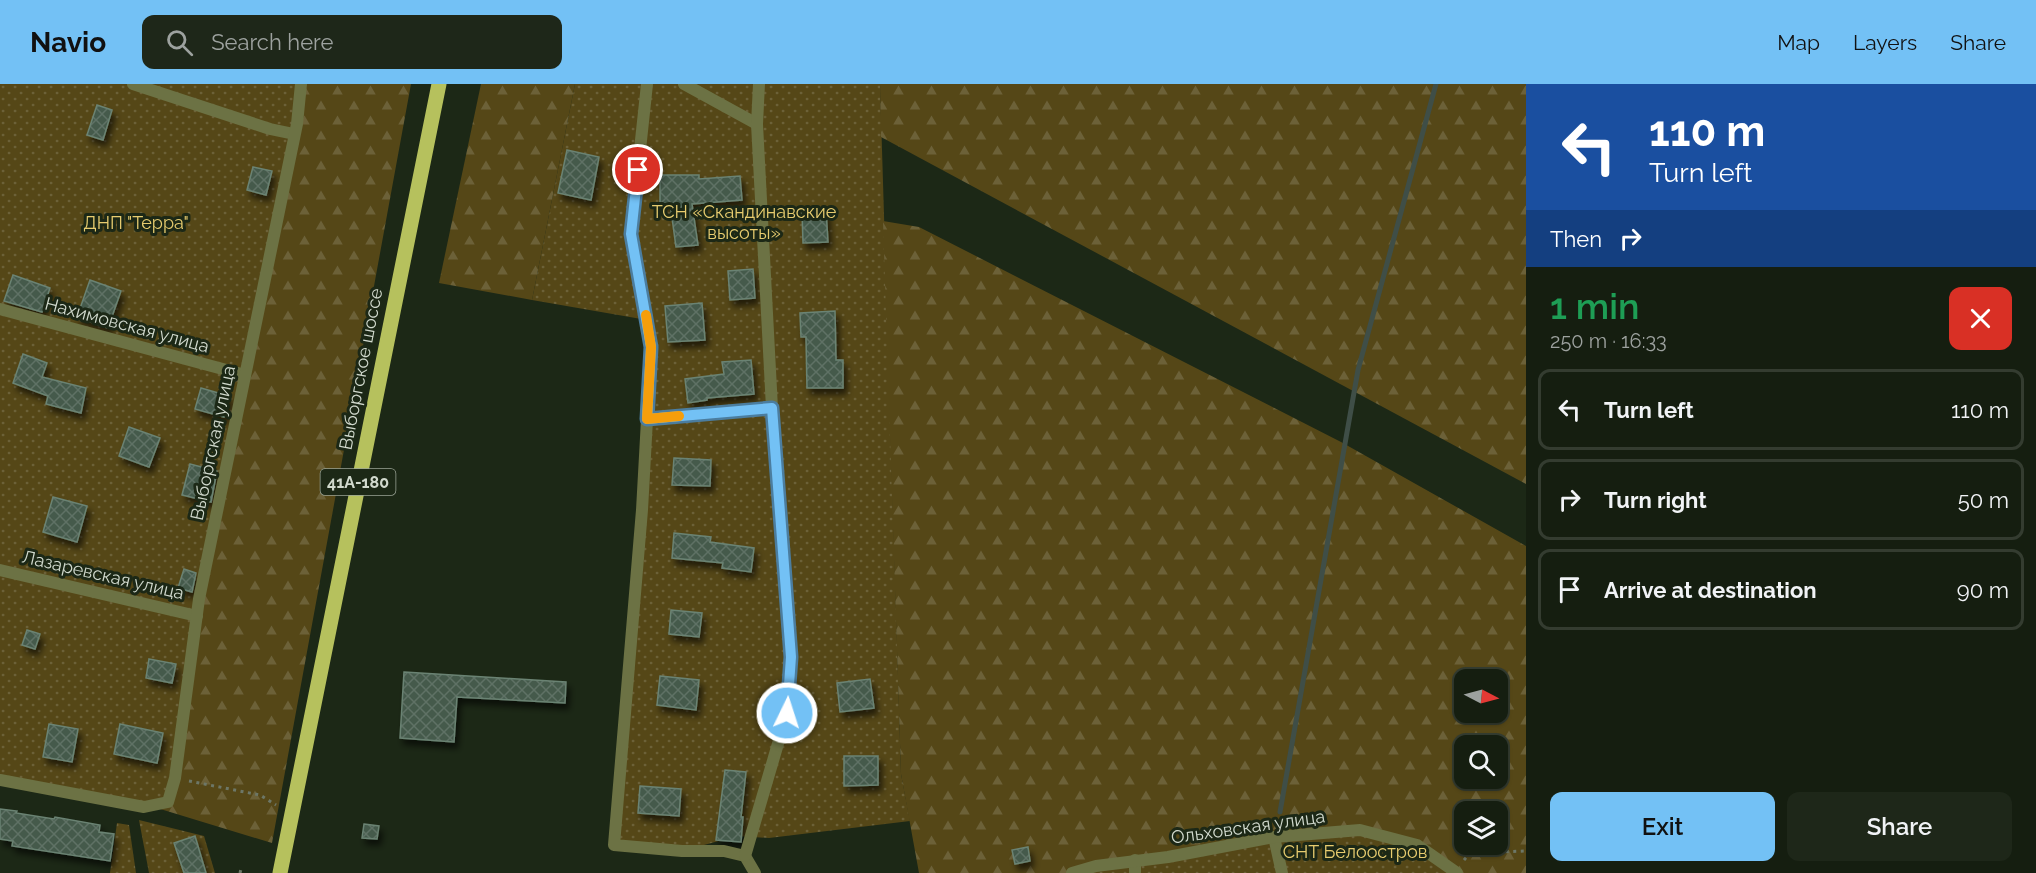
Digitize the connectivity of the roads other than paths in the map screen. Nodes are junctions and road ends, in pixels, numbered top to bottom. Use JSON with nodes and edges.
{"nodes":[{"id":1,"x":133,"y":84,"type":"edge"},
{"id":2,"x":301,"y":84,"type":"edge"},
{"id":3,"x":439,"y":84,"type":"edge"},
{"id":4,"x":647,"y":84,"type":"edge"},
{"id":5,"x":684,"y":84,"type":"edge"},
{"id":6,"x":759,"y":84,"type":"edge"},
{"id":7,"x":757,"y":124,"type":"junction"},
{"id":8,"x":294,"y":134,"type":"junction"},
{"id":9,"x":0,"y":309,"type":"edge"},
{"id":10,"x":245,"y":375,"type":"junction"},
{"id":11,"x":772,"y":408,"type":"junction"},
{"id":12,"x":647,"y":419,"type":"junction"},
{"id":13,"x":0,"y":570,"type":"edge"},
{"id":14,"x":197,"y":616,"type":"junction"},
{"id":15,"x":0,"y":780,"type":"edge"},
{"id":16,"x":1274,"y":837,"type":"junction"},
{"id":17,"x":745,"y":855,"type":"junction"},
{"id":18,"x":1439,"y":860,"type":"junction"},
{"id":19,"x":1135,"y":867,"type":"edge"},
{"id":20,"x":1456,"y":872,"type":"edge"},
{"id":21,"x":280,"y":873,"type":"edge"},
{"id":22,"x":755,"y":873,"type":"edge"},
{"id":23,"x":1072,"y":873,"type":"edge"},
{"id":24,"x":1282,"y":873,"type":"edge"},
{"id":25,"x":1437,"y":873,"type":"edge"}],
"edges":[{"from":1,"to":8,"type":"street"},
{"from":2,"to":8,"type":"street","name":"Выборгская улица"},
{"from":3,"to":21,"type":"main road","name":"Выборгское шоссе","number":"41А-180"},
{"from":4,"to":12,"type":"street"},
{"from":5,"to":7,"type":"street"},
{"from":6,"to":7,"type":"street"},
{"from":7,"to":11,"type":"street"},
{"from":8,"to":10,"type":"street","name":"Выборгская улица"},
{"from":9,"to":10,"type":"street","name":"Нахимовская улица"},
{"from":10,"to":14,"type":"street","name":"Выборгская улица"},
{"from":11,"to":12,"type":"street"},
{"from":11,"to":17,"type":"street"},
{"from":12,"to":17,"type":"street"},
{"from":13,"to":14,"type":"street","name":"Лазаревская улица"},
{"from":14,"to":15,"type":"street","name":"Выборгская улица"},
{"from":16,"to":18,"type":"street","name":"Ольховская улица"},
{"from":16,"to":19,"type":"street","name":"Ольховская улица"},
{"from":16,"to":24,"type":"street"},
{"from":17,"to":22,"type":"street"},
{"from":18,"to":20,"type":"street","name":"Ольховская улица"},
{"from":18,"to":25,"type":"street"},
{"from":19,"to":23,"type":"street","name":"Ольховская улица"}]}
